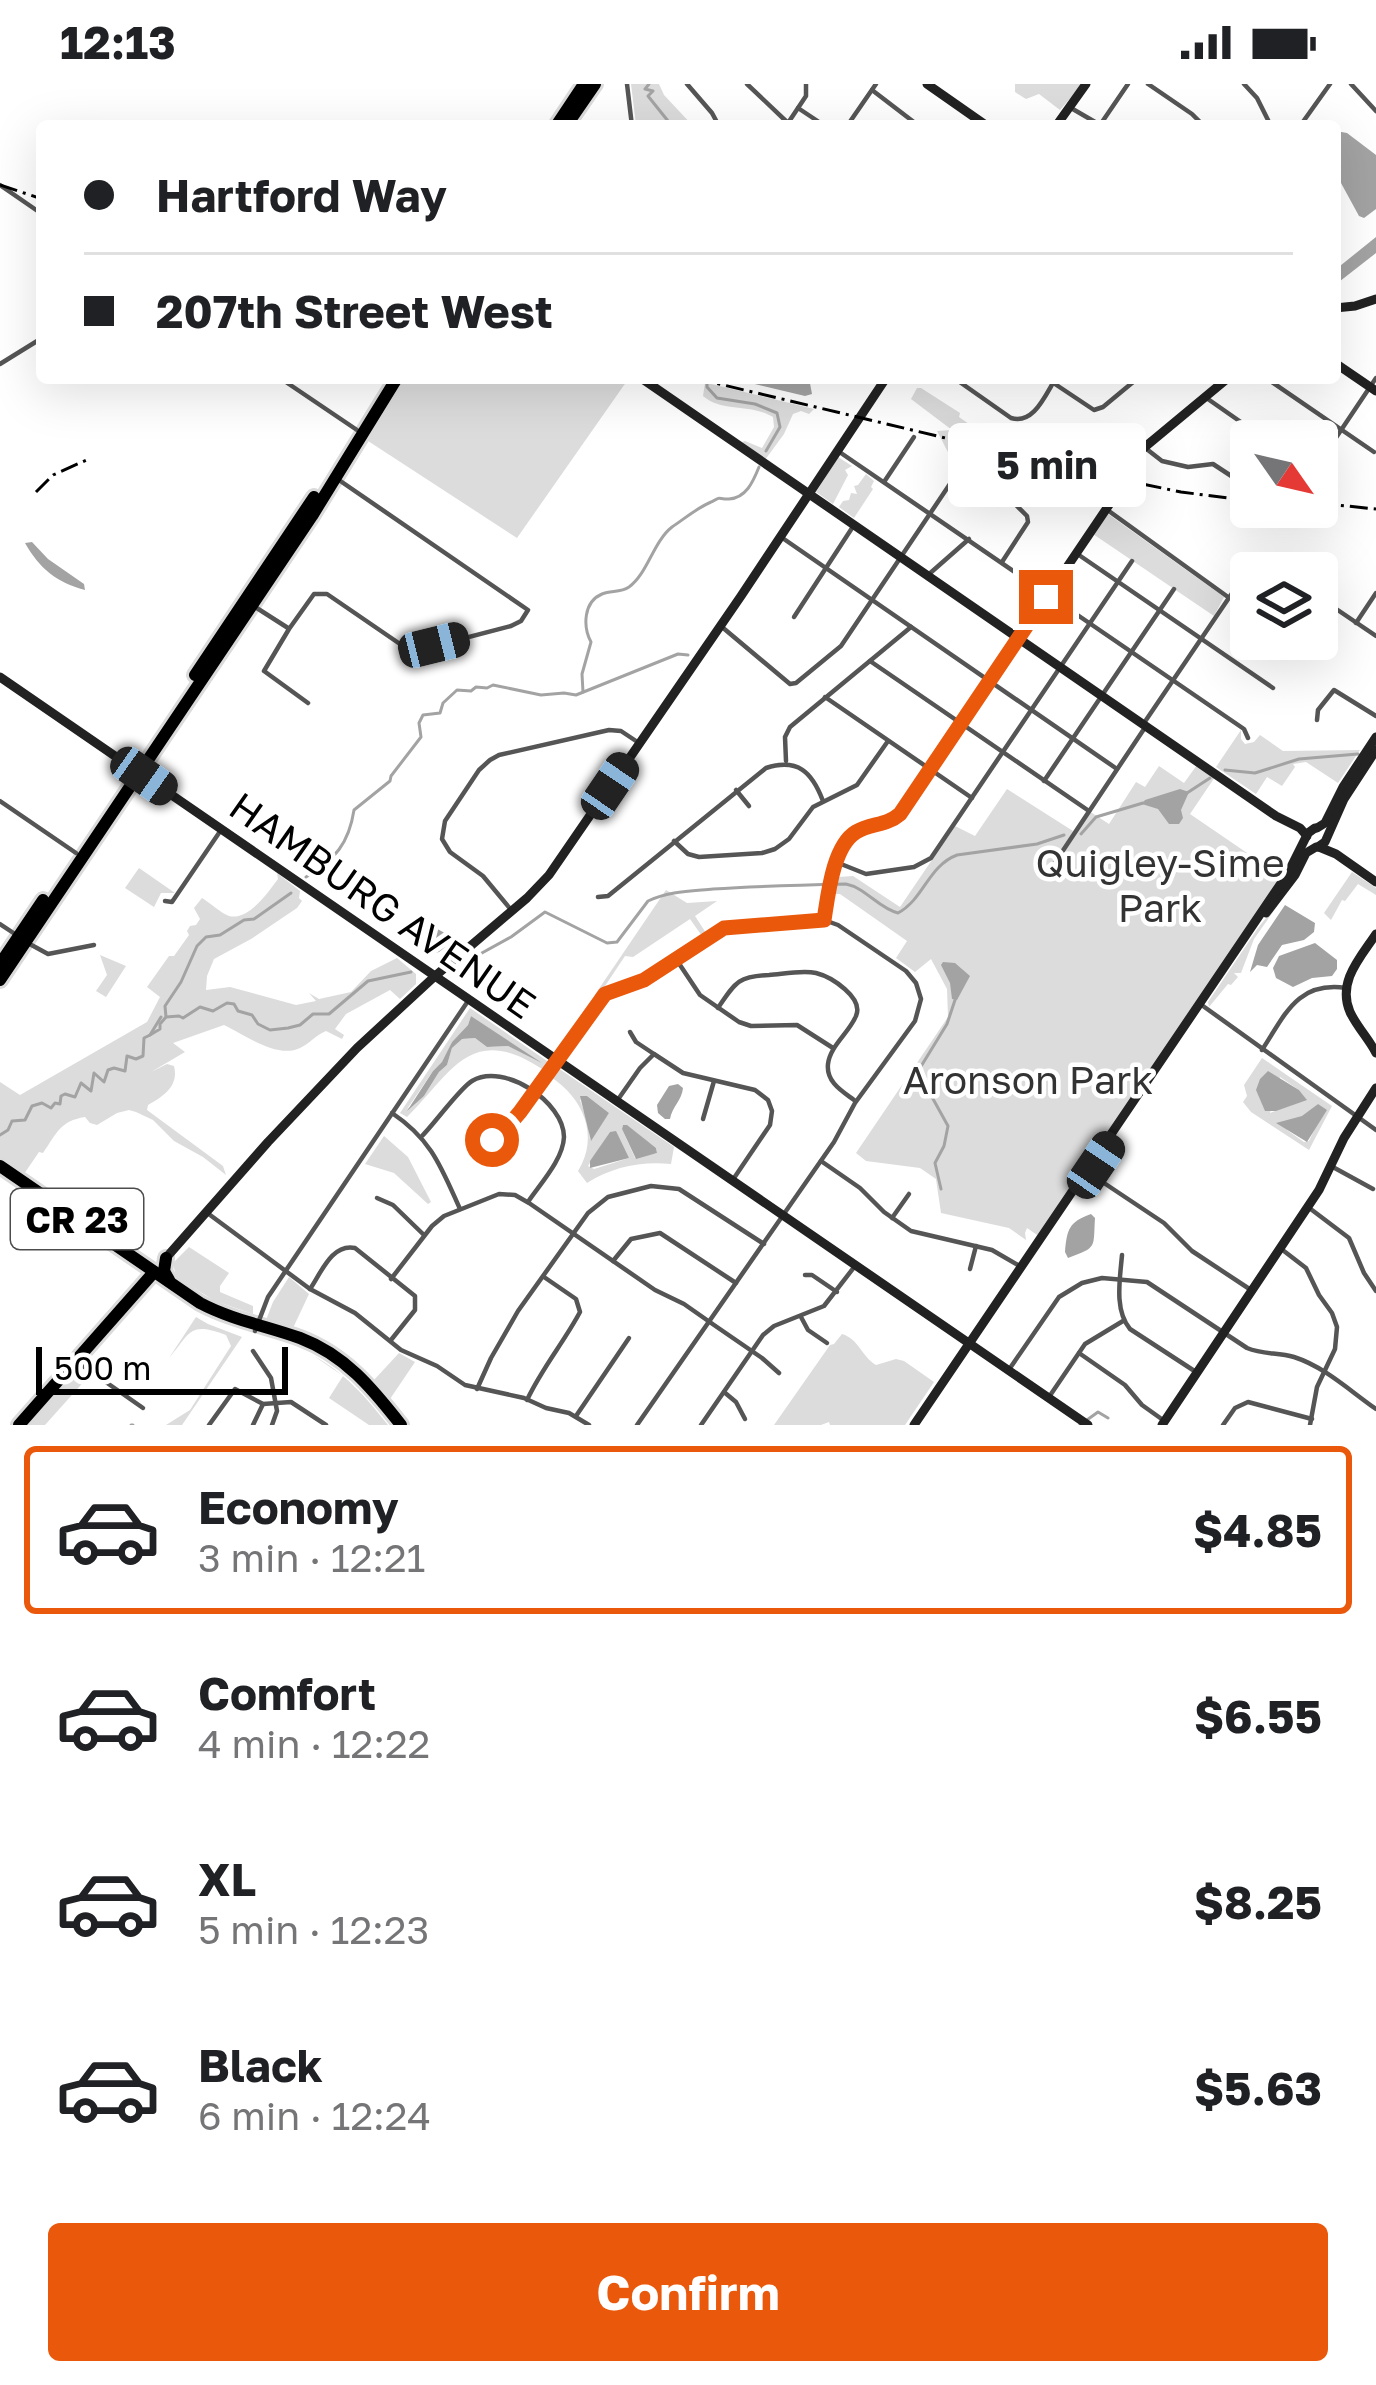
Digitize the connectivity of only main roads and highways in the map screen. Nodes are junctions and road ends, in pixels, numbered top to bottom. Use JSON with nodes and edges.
{"nodes":[{"id":1,"x":590,"y":84,"type":"edge"},
{"id":2,"x":561,"y":120,"type":"edge"},
{"id":3,"x":570,"y":120,"type":"edge"},
{"id":4,"x":389,"y":384,"type":"edge"},
{"id":5,"x":390,"y":384,"type":"edge"},
{"id":6,"x":249,"y":602,"type":"junction"},
{"id":7,"x":135,"y":770,"type":"junction"},
{"id":8,"x":22,"y":939,"type":"junction"},
{"id":9,"x":0,"y":964,"type":"edge"},
{"id":10,"x":0,"y":978,"type":"edge"},
{"id":11,"x":0,"y":1170,"type":"edge"},
{"id":12,"x":166,"y":1258,"type":"road end"},
{"id":13,"x":130,"y":1264,"type":"junction"},
{"id":14,"x":152,"y":1275,"type":"junction"},
{"id":15,"x":174,"y":1286,"type":"junction"},
{"id":16,"x":134,"y":1294,"type":"junction"},
{"id":17,"x":256,"y":1328,"type":"junction"},
{"id":18,"x":19,"y":1425,"type":"edge"},
{"id":19,"x":397,"y":1425,"type":"edge"}],
"edges":[{"from":1,"to":2,"type":"main road"},
{"from":1,"to":3,"type":"main road"},
{"from":4,"to":6,"type":"main road"},
{"from":5,"to":6,"type":"main road"},
{"from":6,"to":7,"type":"main road"},
{"from":6,"to":7,"type":"main road"},
{"from":7,"to":8,"type":"main road"},
{"from":7,"to":8,"type":"main road"},
{"from":8,"to":9,"type":"main road"},
{"from":8,"to":10,"type":"main road"},
{"from":11,"to":13,"type":"main road","number":"CR 23"},
{"from":11,"to":14,"type":"main road","number":"CR 23"},
{"from":12,"to":15,"type":"main road"},
{"from":13,"to":14,"type":"main road","number":"CR 23"},
{"from":13,"to":16,"type":"main road"},
{"from":14,"to":15,"type":"main road","number":"CR 23"},
{"from":14,"to":16,"type":"main road"},
{"from":14,"to":17,"type":"main road","number":"CR 23"},
{"from":15,"to":17,"type":"main road","number":"CR 23"},
{"from":16,"to":18,"type":"main road"},
{"from":17,"to":19,"type":"main road","number":"CR 23"}]}
